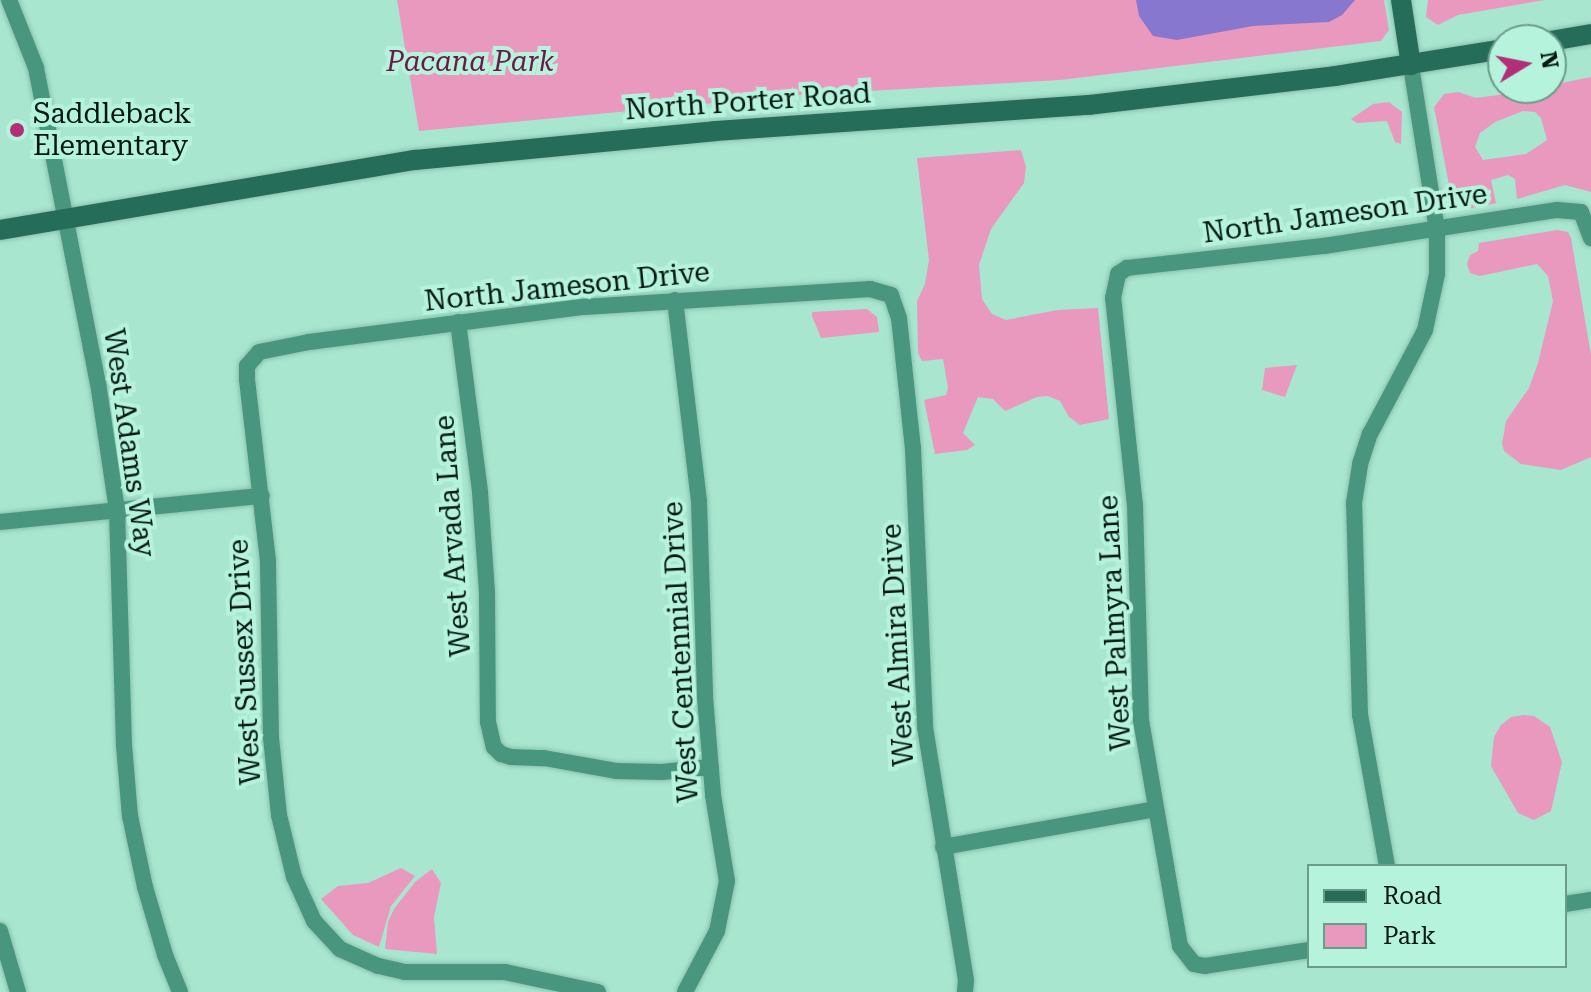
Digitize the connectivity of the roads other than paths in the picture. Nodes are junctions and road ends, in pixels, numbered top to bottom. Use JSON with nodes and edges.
{"nodes":[{"id":1,"x":9,"y":0,"type":"edge"},
{"id":2,"x":1401,"y":0,"type":"edge"},
{"id":3,"x":1591,"y":34,"type":"edge"},
{"id":4,"x":1567,"y":38,"type":"edge"},
{"id":5,"x":1487,"y":52,"type":"edge"},
{"id":6,"x":1411,"y":65,"type":"junction"},
{"id":7,"x":65,"y":216,"type":"junction"},
{"id":8,"x":0,"y":230,"type":"edge"},
{"id":9,"x":1437,"y":230,"type":"junction"},
{"id":10,"x":1591,"y":238,"type":"edge"},
{"id":11,"x":1118,"y":274,"type":"joint"},
{"id":12,"x":891,"y":295,"type":"joint"},
{"id":13,"x":675,"y":300,"type":"junction"},
{"id":14,"x":458,"y":322,"type":"junction"},
{"id":15,"x":252,"y":357,"type":"joint"},
{"id":16,"x":262,"y":496,"type":"junction"},
{"id":17,"x":117,"y":510,"type":"junction"},
{"id":18,"x":0,"y":522,"type":"edge"},
{"id":19,"x":711,"y":767,"type":"junction"},
{"id":20,"x":1156,"y":809,"type":"junction"},
{"id":21,"x":943,"y":847,"type":"junction"},
{"id":22,"x":1387,"y":864,"type":"edge"},
{"id":23,"x":1591,"y":900,"type":"edge"},
{"id":24,"x":1567,"y":904,"type":"edge"},
{"id":25,"x":0,"y":931,"type":"edge"},
{"id":26,"x":1307,"y":950,"type":"edge"},
{"id":27,"x":18,"y":992,"type":"edge"},
{"id":28,"x":180,"y":992,"type":"edge"},
{"id":29,"x":598,"y":992,"type":"edge"},
{"id":30,"x":685,"y":992,"type":"edge"},
{"id":31,"x":965,"y":992,"type":"edge"}],
"edges":[{"from":1,"to":7,"type":"street","name":"West Adams Way"},
{"from":2,"to":6,"type":"street"},
{"from":3,"to":4,"type":"street"},
{"from":5,"to":6,"type":"street","name":"North Porter Road"},
{"from":6,"to":7,"type":"street","name":"North Porter Road"},
{"from":6,"to":9,"type":"street"},
{"from":7,"to":8,"type":"street","name":"North Porter Road"},
{"from":7,"to":17,"type":"street","name":"West Adams Way"},
{"from":9,"to":10,"type":"street","name":"North Jameson Drive"},
{"from":9,"to":11,"type":"street","name":"North Jameson Drive"},
{"from":9,"to":22,"type":"street"},
{"from":11,"to":20,"type":"street","name":"West Palmyra Lane"},
{"from":12,"to":13,"type":"street","name":"North Jameson Drive"},
{"from":12,"to":21,"type":"street","name":"West Almira Drive"},
{"from":13,"to":14,"type":"street","name":"North Jameson Drive"},
{"from":13,"to":19,"type":"street","name":"West Centennial Drive"},
{"from":14,"to":15,"type":"street","name":"North Jameson Drive"},
{"from":14,"to":19,"type":"street","name":"West Arvada Lane"},
{"from":15,"to":16,"type":"street","name":"West Sussex Drive"},
{"from":16,"to":17,"type":"street"},
{"from":16,"to":29,"type":"street","name":"West Sussex Drive"},
{"from":17,"to":18,"type":"street"},
{"from":17,"to":28,"type":"street","name":"West Adams Way"},
{"from":19,"to":30,"type":"street","name":"West Centennial Drive"},
{"from":20,"to":21,"type":"street"},
{"from":20,"to":26,"type":"street","name":"West Palmyra Lane"},
{"from":21,"to":31,"type":"street","name":"West Almira Drive"},
{"from":23,"to":24,"type":"street"},
{"from":25,"to":27,"type":"street"}]}
